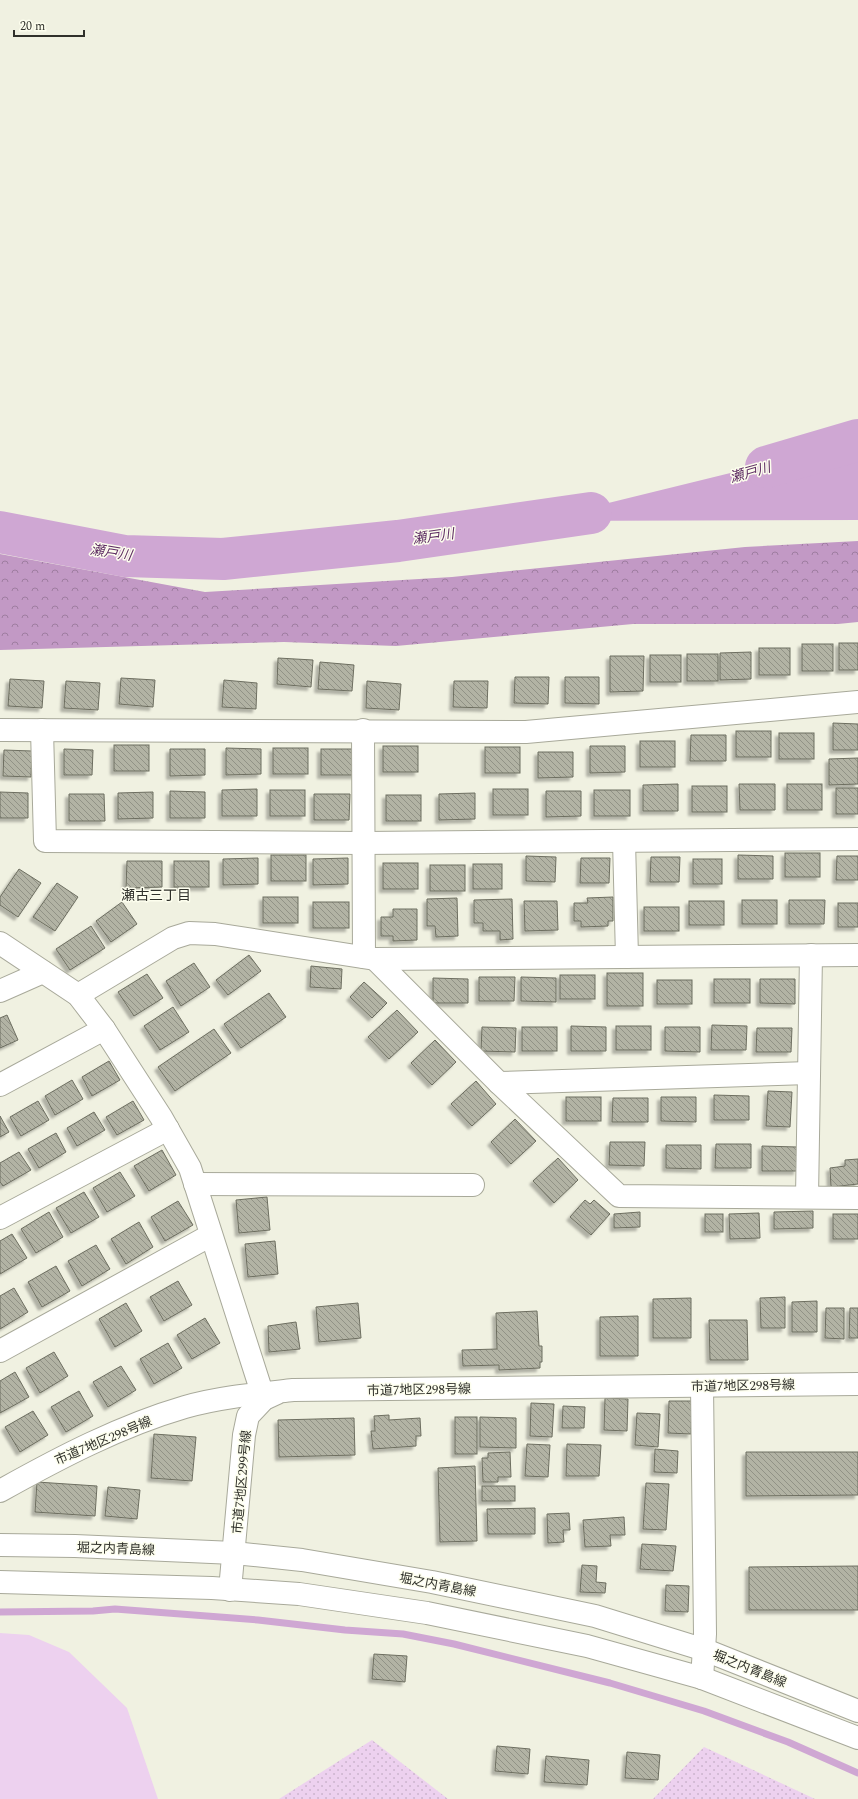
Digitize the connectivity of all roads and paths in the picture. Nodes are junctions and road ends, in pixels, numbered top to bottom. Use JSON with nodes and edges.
{"nodes":[{"id":1,"x":858,"y":702,"type":"edge"},
{"id":2,"x":0,"y":730,"type":"edge"},
{"id":3,"x":42,"y":730,"type":"junction"},
{"id":4,"x":363,"y":730,"type":"junction"},
{"id":5,"x":858,"y":839,"type":"edge"},
{"id":6,"x":624,"y":841,"type":"junction"},
{"id":7,"x":363,"y":842,"type":"junction"},
{"id":8,"x":0,"y":943,"type":"edge"},
{"id":9,"x":811,"y":955,"type":"junction"},
{"id":10,"x":858,"y":955,"type":"edge"},
{"id":11,"x":627,"y":957,"type":"junction"},
{"id":12,"x":369,"y":958,"type":"junction"},
{"id":13,"x":43,"y":972,"type":"junction"},
{"id":14,"x":0,"y":990,"type":"edge"},
{"id":15,"x":78,"y":995,"type":"junction"},
{"id":16,"x":104,"y":1030,"type":"junction"},
{"id":17,"x":809,"y":1073,"type":"junction"},
{"id":18,"x":499,"y":1082,"type":"junction"},
{"id":19,"x":0,"y":1085,"type":"edge"},
{"id":20,"x":168,"y":1130,"type":"junction"},
{"id":21,"x":195,"y":1184,"type":"junction"},
{"id":22,"x":473,"y":1185,"type":"dead end"},
{"id":23,"x":807,"y":1197,"type":"junction"},
{"id":24,"x":858,"y":1198,"type":"edge"},
{"id":25,"x":0,"y":1218,"type":"edge"},
{"id":26,"x":211,"y":1236,"type":"junction"},
{"id":27,"x":0,"y":1352,"type":"edge"},
{"id":28,"x":858,"y":1384,"type":"edge"},
{"id":29,"x":702,"y":1386,"type":"junction"},
{"id":30,"x":268,"y":1395,"type":"junction"},
{"id":31,"x":0,"y":1491,"type":"edge"},
{"id":32,"x":0,"y":1545,"type":"edge"},
{"id":33,"x":234,"y":1553,"type":"junction"},
{"id":34,"x":0,"y":1582,"type":"edge"},
{"id":35,"x":230,"y":1590,"type":"junction"},
{"id":36,"x":705,"y":1650,"type":"junction"},
{"id":37,"x":702,"y":1678,"type":"junction"},
{"id":38,"x":858,"y":1711,"type":"edge"},
{"id":39,"x":858,"y":1738,"type":"edge"}],
"edges":[{"from":1,"to":4,"type":"street"},
{"from":2,"to":3,"type":"street"},
{"from":3,"to":4,"type":"street"},
{"from":3,"to":7,"type":"street"},
{"from":4,"to":7,"type":"street"},
{"from":5,"to":6,"type":"street"},
{"from":6,"to":7,"type":"street"},
{"from":6,"to":11,"type":"street"},
{"from":7,"to":12,"type":"street"},
{"from":8,"to":13,"type":"street"},
{"from":9,"to":10,"type":"street"},
{"from":9,"to":11,"type":"street"},
{"from":9,"to":17,"type":"street"},
{"from":11,"to":12,"type":"street"},
{"from":12,"to":15,"type":"street"},
{"from":12,"to":18,"type":"street"},
{"from":13,"to":14,"type":"street"},
{"from":13,"to":15,"type":"street"},
{"from":15,"to":16,"type":"street"},
{"from":16,"to":19,"type":"street"},
{"from":16,"to":20,"type":"street"},
{"from":17,"to":18,"type":"street"},
{"from":17,"to":23,"type":"street"},
{"from":18,"to":23,"type":"street"},
{"from":20,"to":21,"type":"street"},
{"from":20,"to":25,"type":"street"},
{"from":21,"to":22,"type":"street"},
{"from":21,"to":26,"type":"street"},
{"from":23,"to":24,"type":"street"},
{"from":26,"to":27,"type":"street"},
{"from":26,"to":30,"type":"street"},
{"from":28,"to":29,"type":"street","name":"市道7地区298号線"},
{"from":29,"to":30,"type":"street","name":"市道7地区298号線"},
{"from":29,"to":36,"type":"street"},
{"from":30,"to":31,"type":"street","name":"市道7地区298号線"},
{"from":30,"to":33,"type":"street","name":"市道7地区299号線"},
{"from":32,"to":33,"type":"street","name":"堀之内青島線"},
{"from":33,"to":35,"type":"street","name":"市道7地区299号線"},
{"from":33,"to":36,"type":"street","name":"堀之内青島線"},
{"from":34,"to":35,"type":"street","name":"堀之内青島線"},
{"from":35,"to":37,"type":"street","name":"堀之内青島線"},
{"from":36,"to":37,"type":"street"},
{"from":36,"to":38,"type":"street","name":"堀之内青島線"},
{"from":37,"to":39,"type":"street","name":"堀之内青島線"}]}
